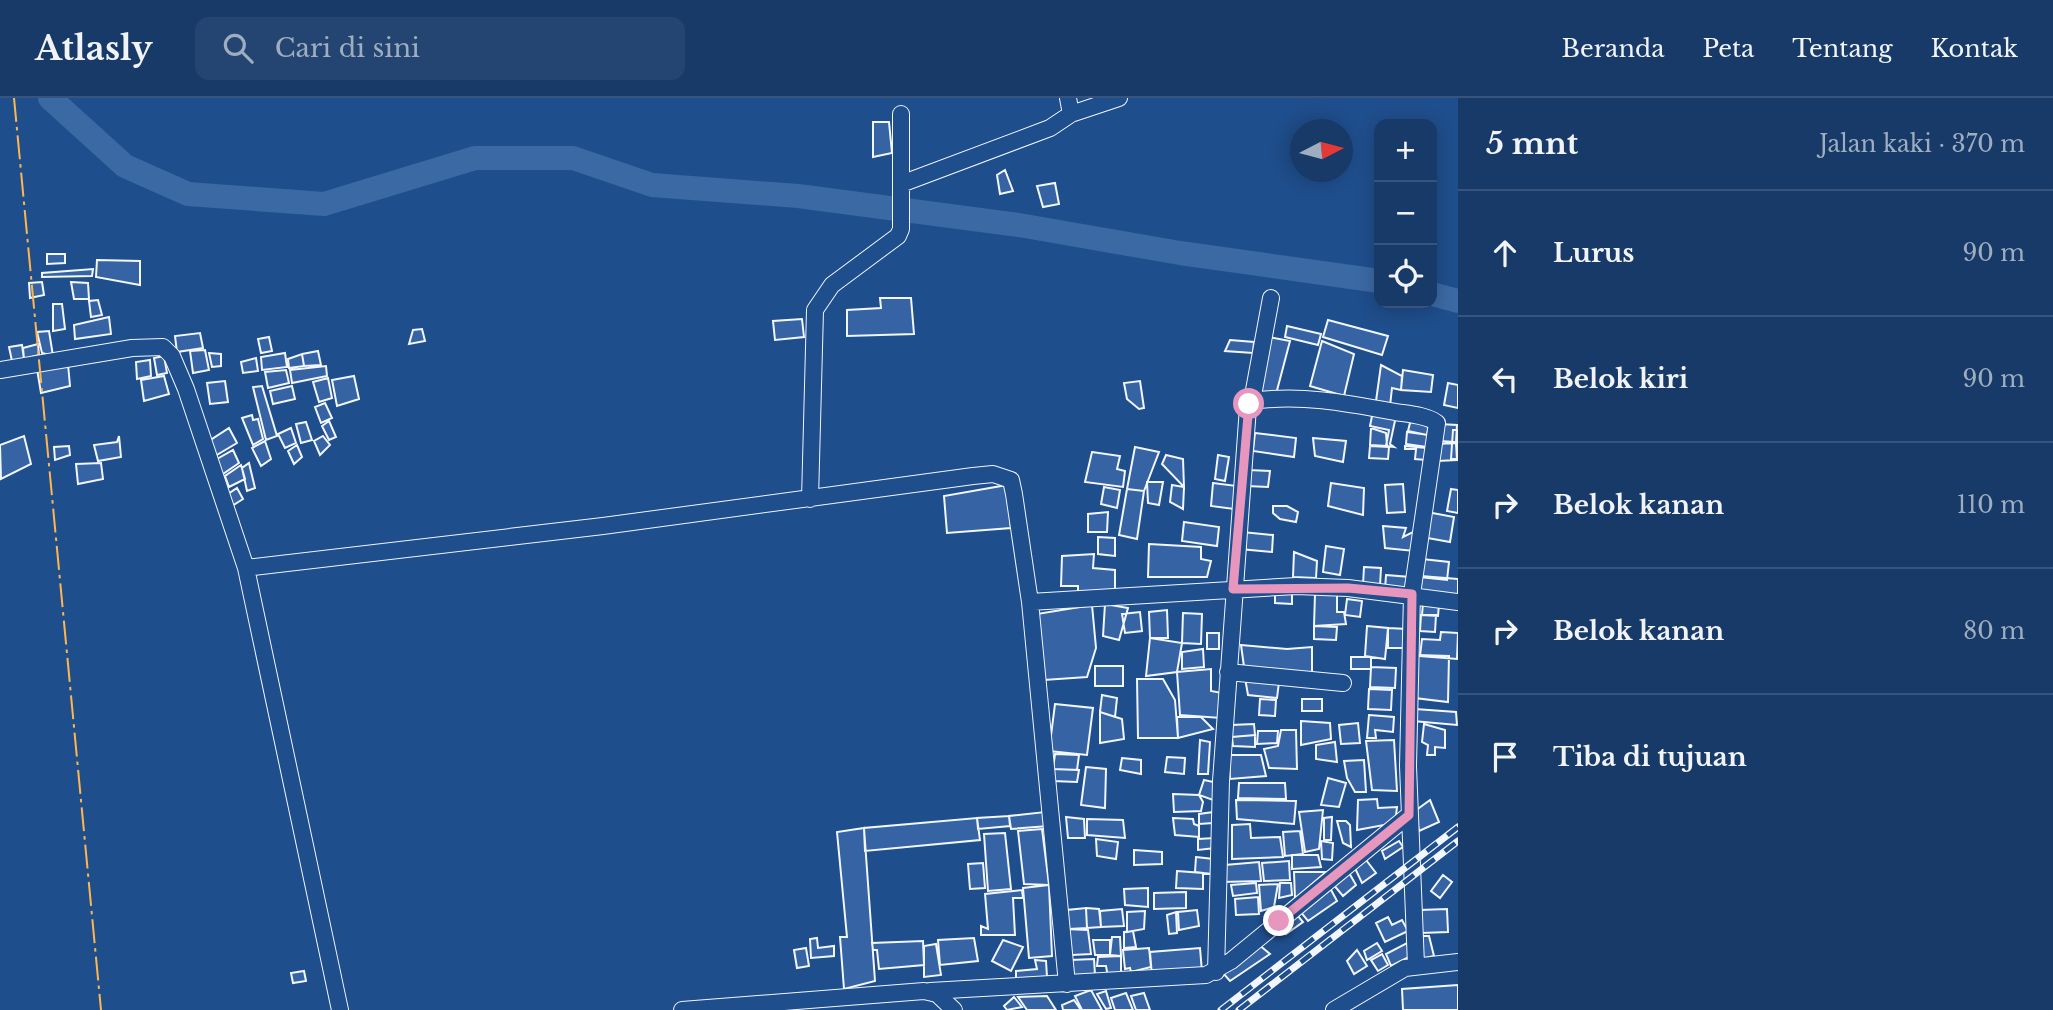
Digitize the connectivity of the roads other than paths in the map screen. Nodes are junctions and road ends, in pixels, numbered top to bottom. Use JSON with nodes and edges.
{"nodes":[{"id":1,"x":1119,"y":98,"type":"edge"},
{"id":2,"x":1070,"y":106,"type":"edge"},
{"id":3,"x":901,"y":114,"type":"dead end"},
{"id":4,"x":901,"y":190,"type":"junction"},
{"id":5,"x":1271,"y":298,"type":"dead end"},
{"id":6,"x":0,"y":370,"type":"edge"},
{"id":7,"x":1252,"y":401,"type":"junction"},
{"id":8,"x":810,"y":499,"type":"junction"},
{"id":9,"x":246,"y":568,"type":"junction"},
{"id":10,"x":1233,"y":589,"type":"junction"},
{"id":11,"x":1412,"y":594,"type":"junction"},
{"id":12,"x":1030,"y":602,"type":"junction"},
{"id":13,"x":1458,"y":602,"type":"edge"},
{"id":14,"x":1228,"y":672,"type":"junction"},
{"id":15,"x":1343,"y":683,"type":"dead end"},
{"id":16,"x":1409,"y":815,"type":"junction"},
{"id":17,"x":1458,"y":962,"type":"edge"},
{"id":18,"x":1416,"y":965,"type":"junction"},
{"id":19,"x":1216,"y":972,"type":"junction"},
{"id":20,"x":1067,"y":984,"type":"junction"},
{"id":21,"x":930,"y":991,"type":"junction"},
{"id":22,"x":758,"y":1007,"type":"edge"},
{"id":23,"x":692,"y":1009,"type":"edge"},
{"id":24,"x":340,"y":1010,"type":"edge"},
{"id":25,"x":954,"y":1010,"type":"edge"},
{"id":26,"x":1334,"y":1010,"type":"edge"}],
"edges":[{"from":1,"to":2,"type":"street"},
{"from":2,"to":4,"type":"street"},
{"from":3,"to":4,"type":"street"},
{"from":4,"to":8,"type":"street"},
{"from":5,"to":7,"type":"street"},
{"from":6,"to":9,"type":"street"},
{"from":7,"to":10,"type":"street"},
{"from":7,"to":11,"type":"street"},
{"from":8,"to":9,"type":"street"},
{"from":8,"to":12,"type":"street"},
{"from":9,"to":24,"type":"street"},
{"from":10,"to":11,"type":"street"},
{"from":10,"to":12,"type":"street"},
{"from":10,"to":14,"type":"street"},
{"from":11,"to":13,"type":"street"},
{"from":11,"to":16,"type":"street"},
{"from":12,"to":20,"type":"street"},
{"from":14,"to":15,"type":"street"},
{"from":14,"to":19,"type":"street"},
{"from":16,"to":18,"type":"street"},
{"from":16,"to":19,"type":"street"},
{"from":17,"to":18,"type":"street"},
{"from":18,"to":26,"type":"street"},
{"from":19,"to":20,"type":"street"},
{"from":20,"to":21,"type":"street"},
{"from":21,"to":22,"type":"street"},
{"from":21,"to":25,"type":"street"},
{"from":22,"to":23,"type":"street"}]}
